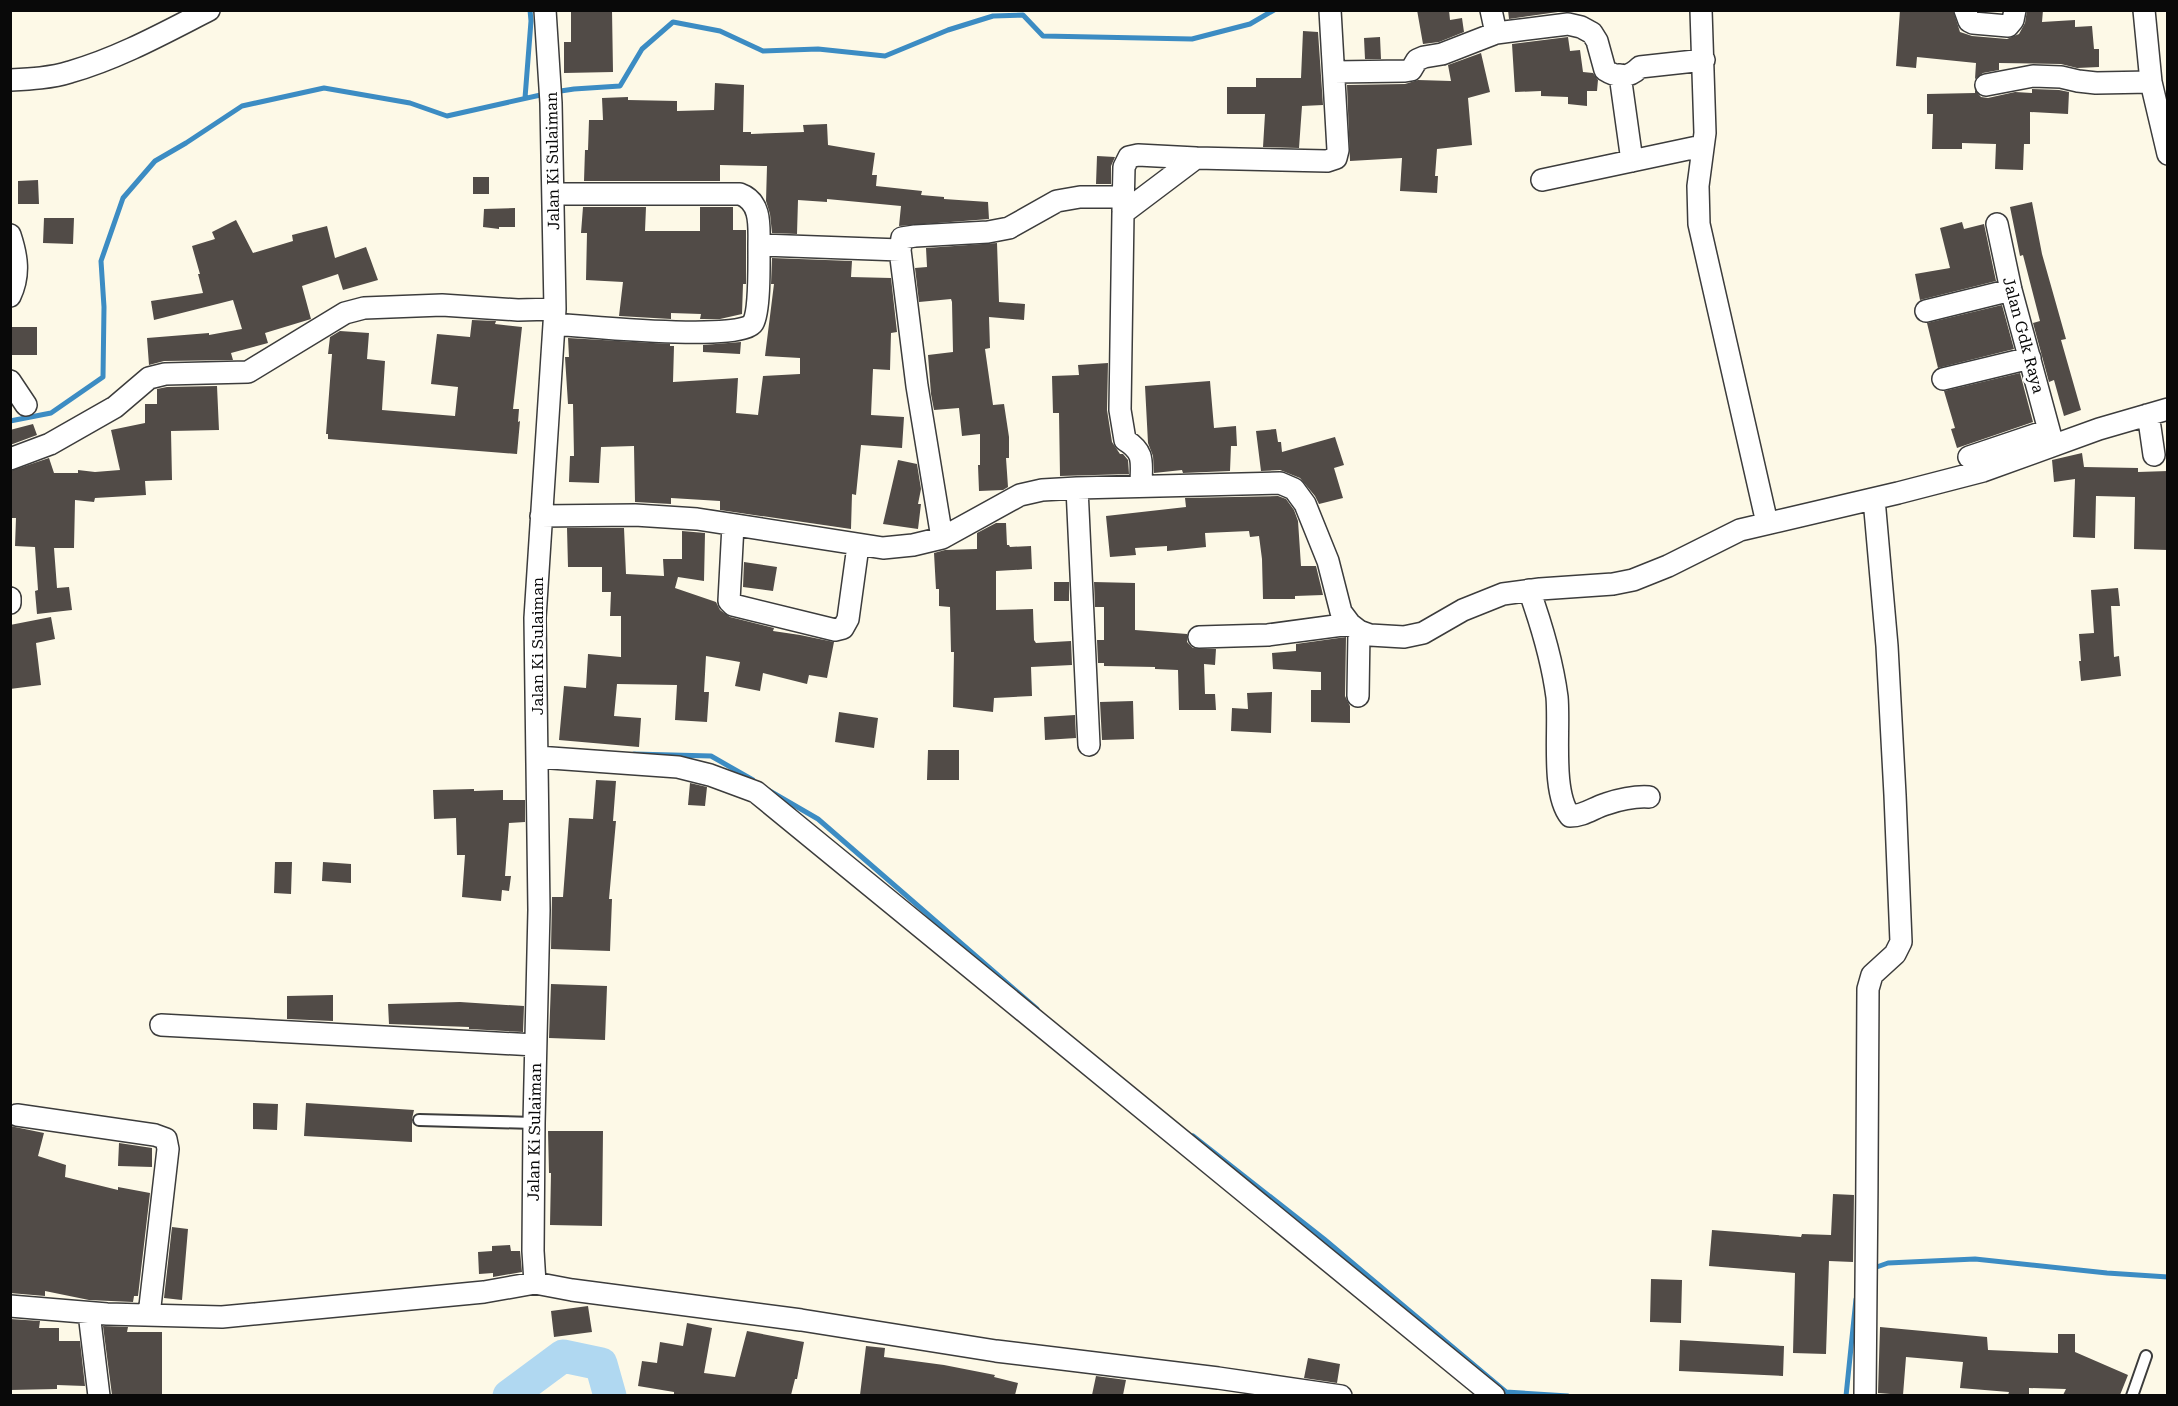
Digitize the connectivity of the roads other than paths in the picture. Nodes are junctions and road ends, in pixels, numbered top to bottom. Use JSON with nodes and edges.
{"nodes":[{"id":1,"x":209,"y":10,"type":"edge"},
{"id":2,"x":545,"y":10,"type":"edge"},
{"id":3,"x":1330,"y":10,"type":"edge"},
{"id":4,"x":1491,"y":10,"type":"edge"},
{"id":5,"x":1701,"y":10,"type":"edge"},
{"id":6,"x":1965,"y":10,"type":"edge"},
{"id":7,"x":2015,"y":10,"type":"edge"},
{"id":8,"x":2144,"y":10,"type":"edge"},
{"id":9,"x":1566,"y":17,"type":"edge"},
{"id":10,"x":1496,"y":33,"type":"junction"},
{"id":11,"x":1704,"y":60,"type":"junction"},
{"id":12,"x":1334,"y":72,"type":"junction"},
{"id":13,"x":1620,"y":75,"type":"junction"},
{"id":14,"x":10,"y":80,"type":"edge"},
{"id":15,"x":2151,"y":82,"type":"junction"},
{"id":16,"x":1986,"y":85,"type":"dead end"},
{"id":17,"x":1702,"y":146,"type":"junction"},
{"id":18,"x":2168,"y":154,"type":"edge"},
{"id":19,"x":1196,"y":158,"type":"junction"},
{"id":20,"x":1632,"y":161,"type":"junction"},
{"id":21,"x":1542,"y":180,"type":"dead end"},
{"id":22,"x":553,"y":194,"type":"junction"},
{"id":23,"x":1123,"y":205,"type":"junction"},
{"id":24,"x":1997,"y":224,"type":"dead end"},
{"id":25,"x":10,"y":235,"type":"edge"},
{"id":26,"x":759,"y":245,"type":"junction"},
{"id":27,"x":900,"y":250,"type":"junction"},
{"id":28,"x":2011,"y":290,"type":"junction"},
{"id":29,"x":10,"y":296,"type":"edge"},
{"id":30,"x":1926,"y":311,"type":"dead end"},
{"id":31,"x":554,"y":316,"type":"junction"},
{"id":32,"x":2030,"y":358,"type":"junction"},
{"id":33,"x":1943,"y":379,"type":"dead end"},
{"id":34,"x":10,"y":381,"type":"edge"},
{"id":35,"x":26,"y":405,"type":"dead end"},
{"id":36,"x":2168,"y":409,"type":"edge"},
{"id":37,"x":2146,"y":415,"type":"junction"},
{"id":38,"x":2051,"y":438,"type":"junction"},
{"id":39,"x":2154,"y":454,"type":"dead end"},
{"id":40,"x":1970,"y":457,"type":"dead end"},
{"id":41,"x":10,"y":459,"type":"edge"},
{"id":42,"x":1142,"y":486,"type":"junction"},
{"id":43,"x":1077,"y":488,"type":"junction"},
{"id":44,"x":1874,"y":499,"type":"junction"},
{"id":45,"x":541,"y":516,"type":"junction"},
{"id":46,"x":1767,"y":523,"type":"junction"},
{"id":47,"x":733,"y":525,"type":"junction"},
{"id":48,"x":942,"y":538,"type":"junction"},
{"id":49,"x":858,"y":546,"type":"junction"},
{"id":50,"x":1529,"y":590,"type":"junction"},
{"id":51,"x":10,"y":598,"type":"edge"},
{"id":52,"x":10,"y":603,"type":"edge"},
{"id":53,"x":1354,"y":627,"type":"junction"},
{"id":54,"x":1199,"y":638,"type":"dead end"},
{"id":55,"x":1358,"y":696,"type":"dead end"},
{"id":56,"x":1089,"y":745,"type":"dead end"},
{"id":57,"x":537,"y":757,"type":"junction"},
{"id":58,"x":1649,"y":796,"type":"dead end"},
{"id":59,"x":160,"y":1025,"type":"dead end"},
{"id":60,"x":536,"y":1045,"type":"junction"},
{"id":61,"x":17,"y":1115,"type":"dead end"},
{"id":62,"x":419,"y":1120,"type":"dead end"},
{"id":63,"x":534,"y":1123,"type":"junction"},
{"id":64,"x":535,"y":1283,"type":"junction"},
{"id":65,"x":10,"y":1306,"type":"edge"},
{"id":66,"x":89,"y":1313,"type":"junction"},
{"id":67,"x":149,"y":1315,"type":"junction"},
{"id":68,"x":2146,"y":1356,"type":"dead end"},
{"id":69,"x":99,"y":1395,"type":"edge"},
{"id":70,"x":1341,"y":1395,"type":"edge"},
{"id":71,"x":1494,"y":1395,"type":"edge"},
{"id":72,"x":1865,"y":1395,"type":"edge"},
{"id":73,"x":2132,"y":1395,"type":"edge"}],
"edges":[{"from":1,"to":14,"type":"street"},
{"from":2,"to":22,"type":"street","name":"Jalan Ki Sulaiman"},
{"from":3,"to":12,"type":"street"},
{"from":4,"to":10,"type":"street"},
{"from":5,"to":11,"type":"street"},
{"from":6,"to":7,"type":"street"},
{"from":8,"to":15,"type":"street"},
{"from":9,"to":10,"type":"street"},
{"from":9,"to":13,"type":"street"},
{"from":10,"to":12,"type":"street"},
{"from":11,"to":13,"type":"street"},
{"from":11,"to":17,"type":"street"},
{"from":12,"to":19,"type":"street"},
{"from":13,"to":20,"type":"street"},
{"from":15,"to":16,"type":"street"},
{"from":15,"to":18,"type":"street"},
{"from":17,"to":20,"type":"street"},
{"from":17,"to":46,"type":"street"},
{"from":19,"to":23,"type":"street"},
{"from":19,"to":23,"type":"street"},
{"from":20,"to":21,"type":"street"},
{"from":22,"to":26,"type":"street"},
{"from":22,"to":31,"type":"street","name":"Jalan Ki Sulaiman"},
{"from":23,"to":27,"type":"street"},
{"from":23,"to":42,"type":"street"},
{"from":24,"to":28,"type":"street","name":"Jalan Gdk Raya"},
{"from":25,"to":29,"type":"street"},
{"from":26,"to":27,"type":"street"},
{"from":26,"to":31,"type":"street"},
{"from":27,"to":48,"type":"street"},
{"from":28,"to":30,"type":"street"},
{"from":28,"to":32,"type":"street","name":"Jalan Gdk Raya"},
{"from":31,"to":41,"type":"street"},
{"from":31,"to":45,"type":"street","name":"Jalan Ki Sulaiman"},
{"from":32,"to":33,"type":"street"},
{"from":32,"to":38,"type":"street","name":"Jalan Gdk Raya"},
{"from":34,"to":35,"type":"street"},
{"from":36,"to":37,"type":"street"},
{"from":37,"to":38,"type":"street"},
{"from":37,"to":39,"type":"street"},
{"from":38,"to":40,"type":"street"},
{"from":38,"to":44,"type":"street"},
{"from":42,"to":43,"type":"street"},
{"from":42,"to":53,"type":"street"},
{"from":43,"to":48,"type":"street"},
{"from":43,"to":56,"type":"street"},
{"from":44,"to":46,"type":"street"},
{"from":44,"to":72,"type":"street"},
{"from":45,"to":47,"type":"street"},
{"from":45,"to":57,"type":"street","name":"Jalan Ki Sulaiman"},
{"from":46,"to":50,"type":"street"},
{"from":47,"to":49,"type":"street"},
{"from":47,"to":49,"type":"street"},
{"from":48,"to":49,"type":"street"},
{"from":50,"to":53,"type":"street"},
{"from":50,"to":58,"type":"street"},
{"from":51,"to":52,"type":"street"},
{"from":53,"to":54,"type":"street"},
{"from":53,"to":55,"type":"street"},
{"from":57,"to":60,"type":"street","name":"Jalan Ki Sulaiman"},
{"from":57,"to":71,"type":"street"},
{"from":59,"to":60,"type":"street"},
{"from":60,"to":63,"type":"street","name":"Jalan Ki Sulaiman"},
{"from":61,"to":67,"type":"street"},
{"from":62,"to":63,"type":"lane"},
{"from":63,"to":64,"type":"street","name":"Jalan Ki Sulaiman"},
{"from":64,"to":67,"type":"street"},
{"from":64,"to":70,"type":"street"},
{"from":65,"to":66,"type":"street"},
{"from":66,"to":67,"type":"street"},
{"from":66,"to":69,"type":"street"},
{"from":68,"to":73,"type":"lane"}]}
